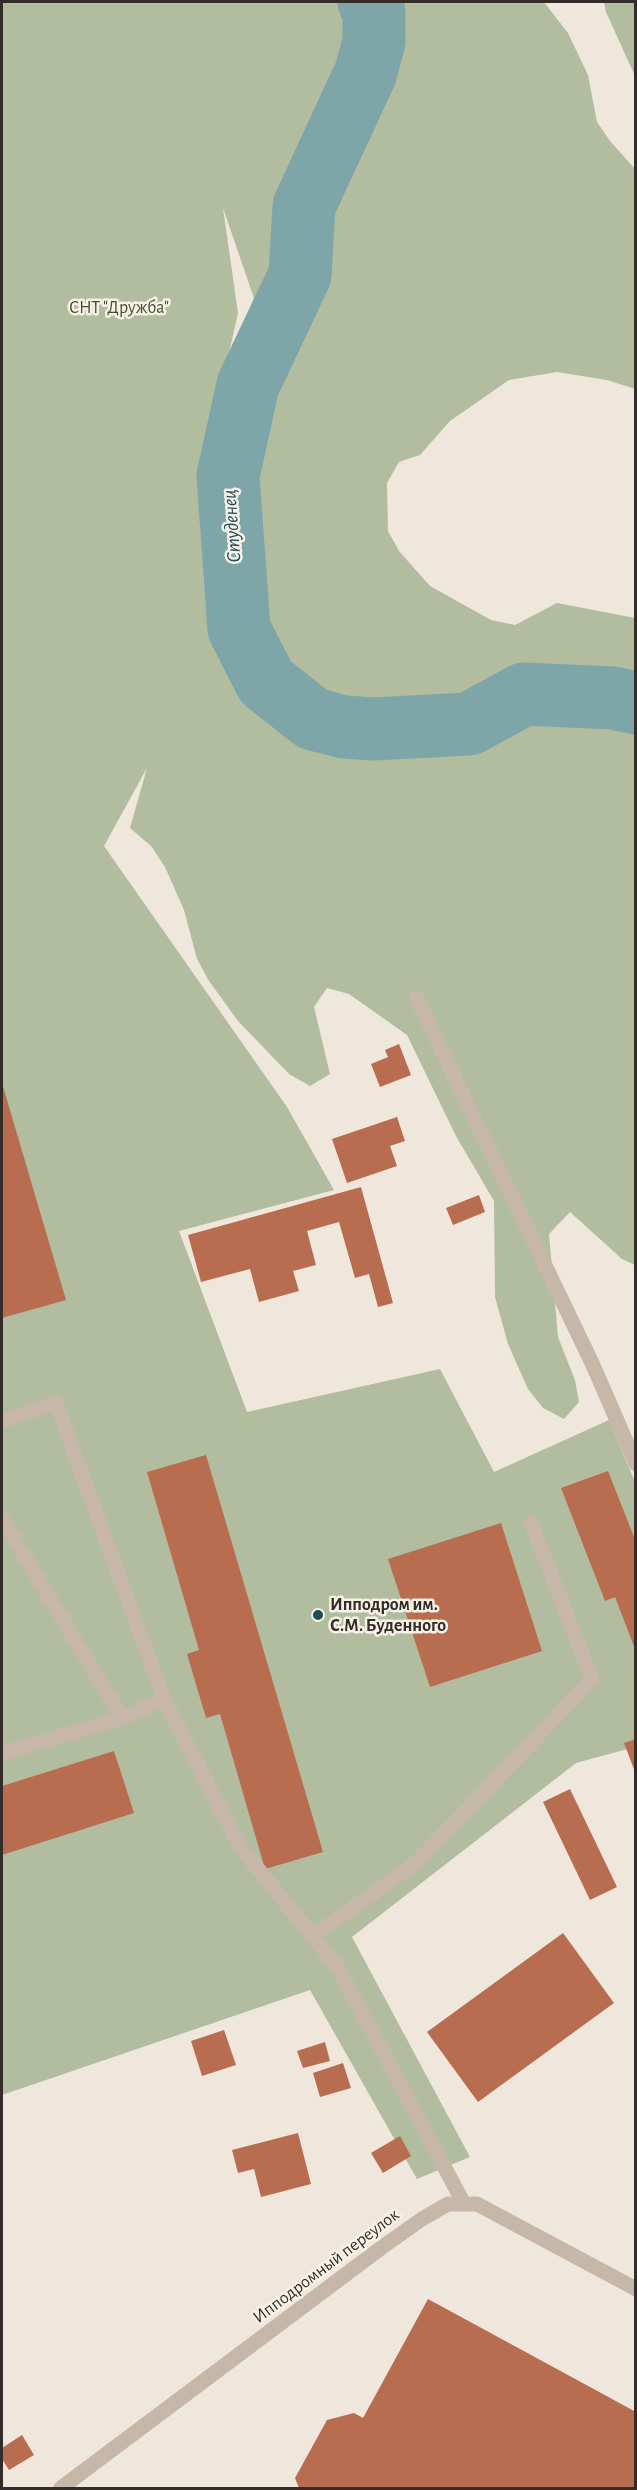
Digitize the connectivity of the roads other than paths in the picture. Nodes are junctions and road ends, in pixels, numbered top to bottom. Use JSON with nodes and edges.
{"nodes":[{"id":1,"x":416,"y":997,"type":"dead end"},
{"id":2,"x":2,"y":1421,"type":"edge"},
{"id":3,"x":636,"y":1464,"type":"edge"},
{"id":4,"x":2,"y":1519,"type":"edge"},
{"id":5,"x":531,"y":1523,"type":"dead end"},
{"id":6,"x":164,"y":1699,"type":"junction"},
{"id":7,"x":122,"y":1718,"type":"junction"},
{"id":8,"x":2,"y":1753,"type":"edge"},
{"id":9,"x":313,"y":1936,"type":"junction"},
{"id":10,"x":463,"y":2202,"type":"junction"},
{"id":11,"x":635,"y":2289,"type":"edge"},
{"id":12,"x":61,"y":2488,"type":"edge"}],
"edges":[{"from":1,"to":3,"type":"street"},
{"from":2,"to":6,"type":"street"},
{"from":4,"to":7,"type":"street"},
{"from":5,"to":9,"type":"street"},
{"from":6,"to":7,"type":"street"},
{"from":6,"to":9,"type":"street"},
{"from":7,"to":8,"type":"street"},
{"from":9,"to":10,"type":"street"},
{"from":10,"to":11,"type":"street"},
{"from":10,"to":12,"type":"street","name":"Ипподромный переулок"}]}
